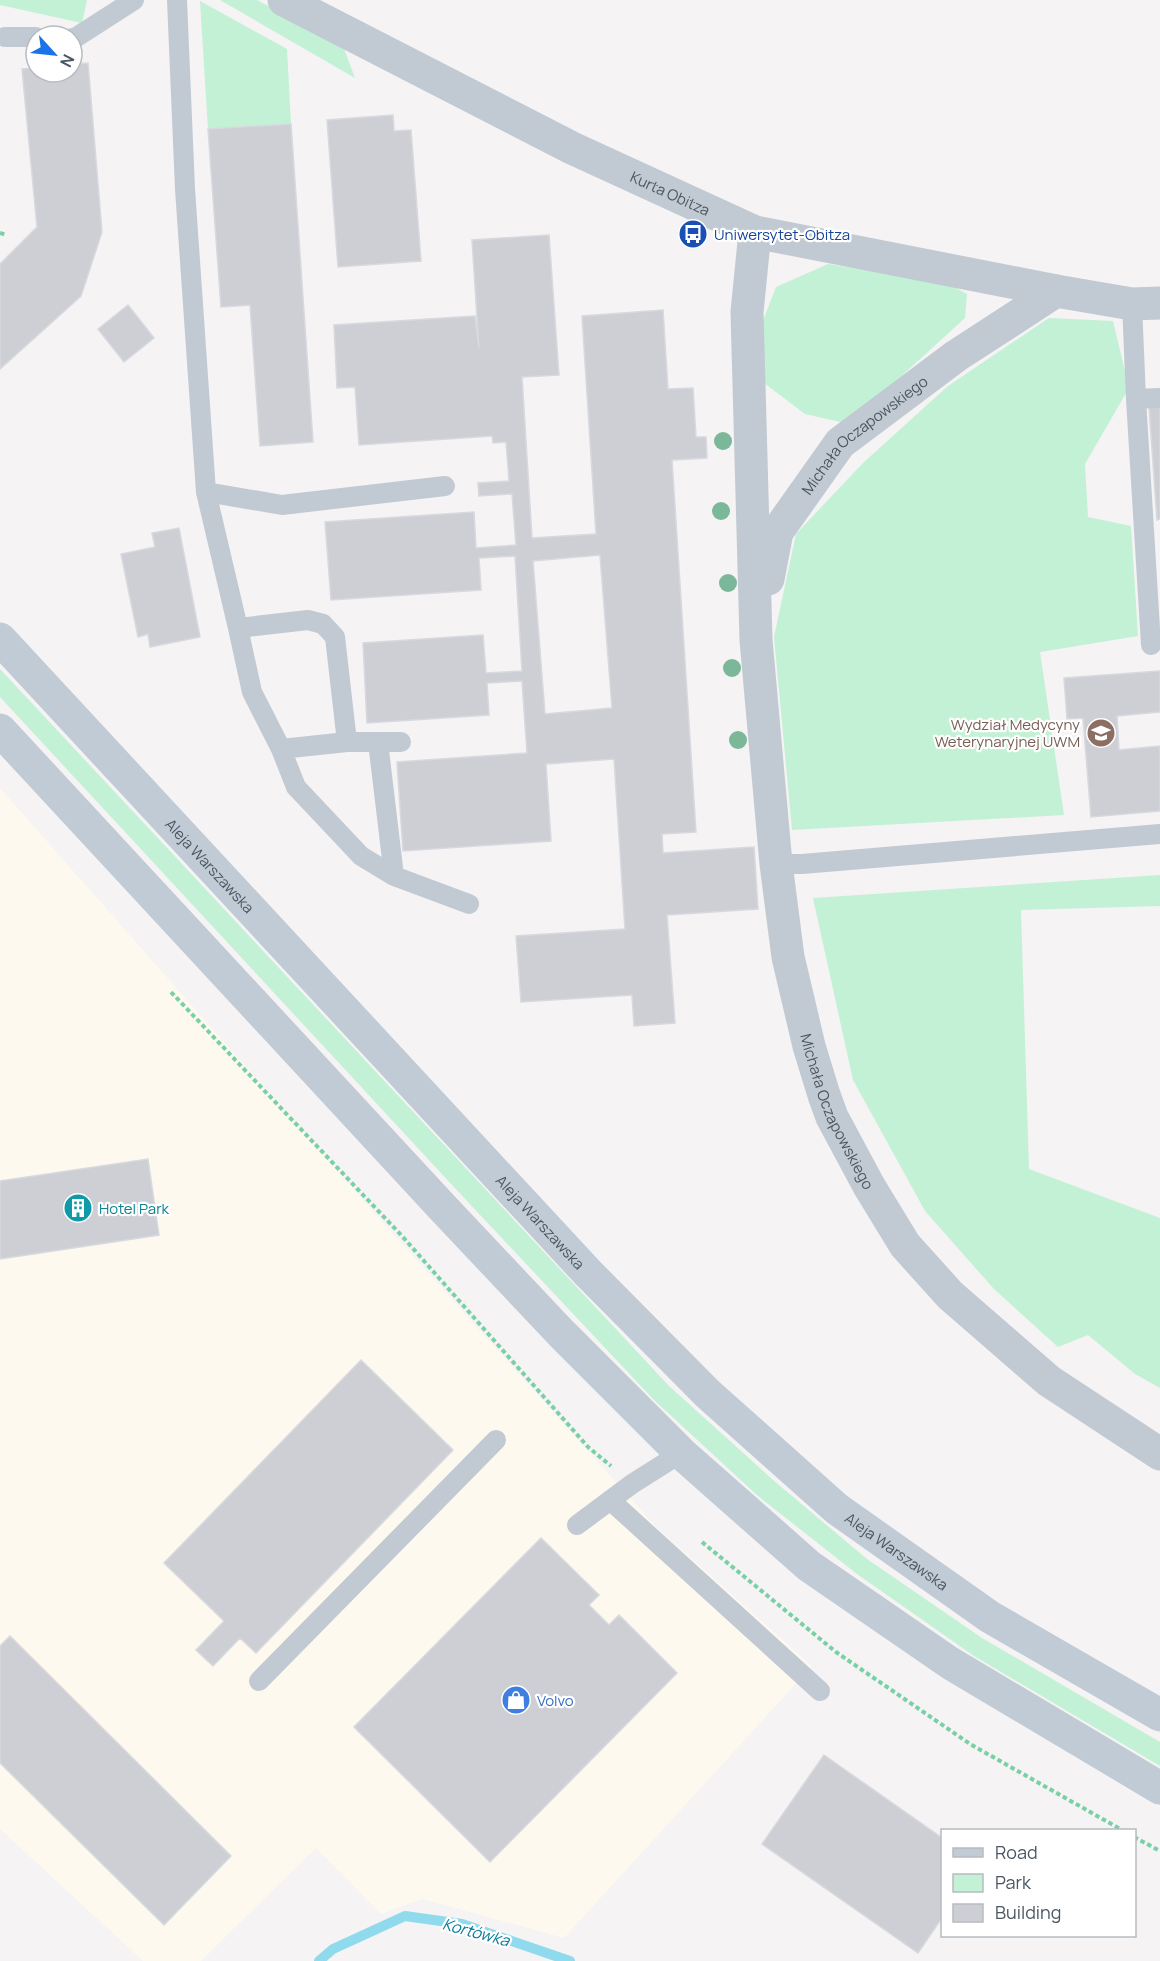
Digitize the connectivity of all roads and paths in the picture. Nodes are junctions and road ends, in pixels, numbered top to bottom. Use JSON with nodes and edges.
{"nodes":[{"id":1,"x":134,"y":0,"type":"edge"},
{"id":2,"x":177,"y":0,"type":"edge"},
{"id":3,"x":284,"y":0,"type":"edge"},
{"id":4,"x":84,"y":32,"type":"edge"},
{"id":5,"x":5,"y":37,"type":"dead end"},
{"id":6,"x":24,"y":37,"type":"edge"},
{"id":7,"x":755,"y":232,"type":"junction"},
{"id":8,"x":0,"y":233,"type":"edge"},
{"id":9,"x":6,"y":235,"type":"dead end"},
{"id":10,"x":1056,"y":291,"type":"junction"},
{"id":11,"x":1146,"y":303,"type":"edge"},
{"id":12,"x":1160,"y":398,"type":"edge"},
{"id":13,"x":1136,"y":399,"type":"junction"},
{"id":14,"x":445,"y":486,"type":"dead end"},
{"id":15,"x":206,"y":492,"type":"junction"},
{"id":16,"x":238,"y":628,"type":"junction"},
{"id":17,"x":0,"y":639,"type":"edge"},
{"id":18,"x":756,"y":640,"type":"junction"},
{"id":19,"x":1151,"y":645,"type":"dead end"},
{"id":20,"x":0,"y":730,"type":"edge"},
{"id":21,"x":347,"y":742,"type":"junction"},
{"id":22,"x":378,"y":742,"type":"junction"},
{"id":23,"x":401,"y":742,"type":"dead end"},
{"id":24,"x":281,"y":749,"type":"junction"},
{"id":25,"x":1160,"y":834,"type":"edge"},
{"id":26,"x":776,"y":864,"type":"junction"},
{"id":27,"x":394,"y":876,"type":"junction"},
{"id":28,"x":469,"y":904,"type":"dead end"},
{"id":29,"x":496,"y":1440,"type":"dead end"},
{"id":30,"x":681,"y":1453,"type":"junction"},
{"id":31,"x":1160,"y":1454,"type":"edge"},
{"id":32,"x":610,"y":1500,"type":"junction"},
{"id":33,"x":577,"y":1525,"type":"dead end"},
{"id":34,"x":259,"y":1681,"type":"dead end"},
{"id":35,"x":820,"y":1691,"type":"dead end"},
{"id":36,"x":1160,"y":1715,"type":"edge"},
{"id":37,"x":1160,"y":1788,"type":"edge"},
{"id":38,"x":1136,"y":1838,"type":"edge"},
{"id":39,"x":1160,"y":1851,"type":"edge"}],
"edges":[{"from":1,"to":4,"type":"lane"},
{"from":2,"to":15,"type":"lane"},
{"from":3,"to":7,"type":"street","name":"Kurta Obitza"},
{"from":5,"to":6,"type":"lane"},
{"from":7,"to":10,"type":"street","name":"Kurta Obitza"},
{"from":7,"to":18,"type":"street","name":"Michała Oczapowskiego"},
{"from":8,"to":9,"type":"path"},
{"from":10,"to":11,"type":"street","name":"Kurta Obitza"},
{"from":10,"to":18,"type":"street","name":"Michała Oczapowskiego"},
{"from":11,"to":13,"type":"lane"},
{"from":12,"to":13,"type":"lane"},
{"from":13,"to":19,"type":"lane"},
{"from":14,"to":15,"type":"lane"},
{"from":15,"to":16,"type":"lane"},
{"from":16,"to":21,"type":"lane"},
{"from":16,"to":24,"type":"lane"},
{"from":17,"to":36,"type":"main road","name":"Aleja Warszawska"},
{"from":18,"to":26,"type":"street","name":"Michała Oczapowskiego"},
{"from":20,"to":30,"type":"main road"},
{"from":21,"to":22,"type":"lane"},
{"from":21,"to":24,"type":"lane"},
{"from":22,"to":23,"type":"lane"},
{"from":22,"to":27,"type":"lane"},
{"from":24,"to":27,"type":"lane"},
{"from":25,"to":26,"type":"lane"},
{"from":26,"to":31,"type":"street","name":"Michała Oczapowskiego"},
{"from":27,"to":28,"type":"lane"},
{"from":29,"to":34,"type":"lane"},
{"from":30,"to":32,"type":"lane"},
{"from":30,"to":37,"type":"main road"},
{"from":32,"to":33,"type":"lane"},
{"from":32,"to":35,"type":"lane"},
{"from":38,"to":39,"type":"path"}]}
